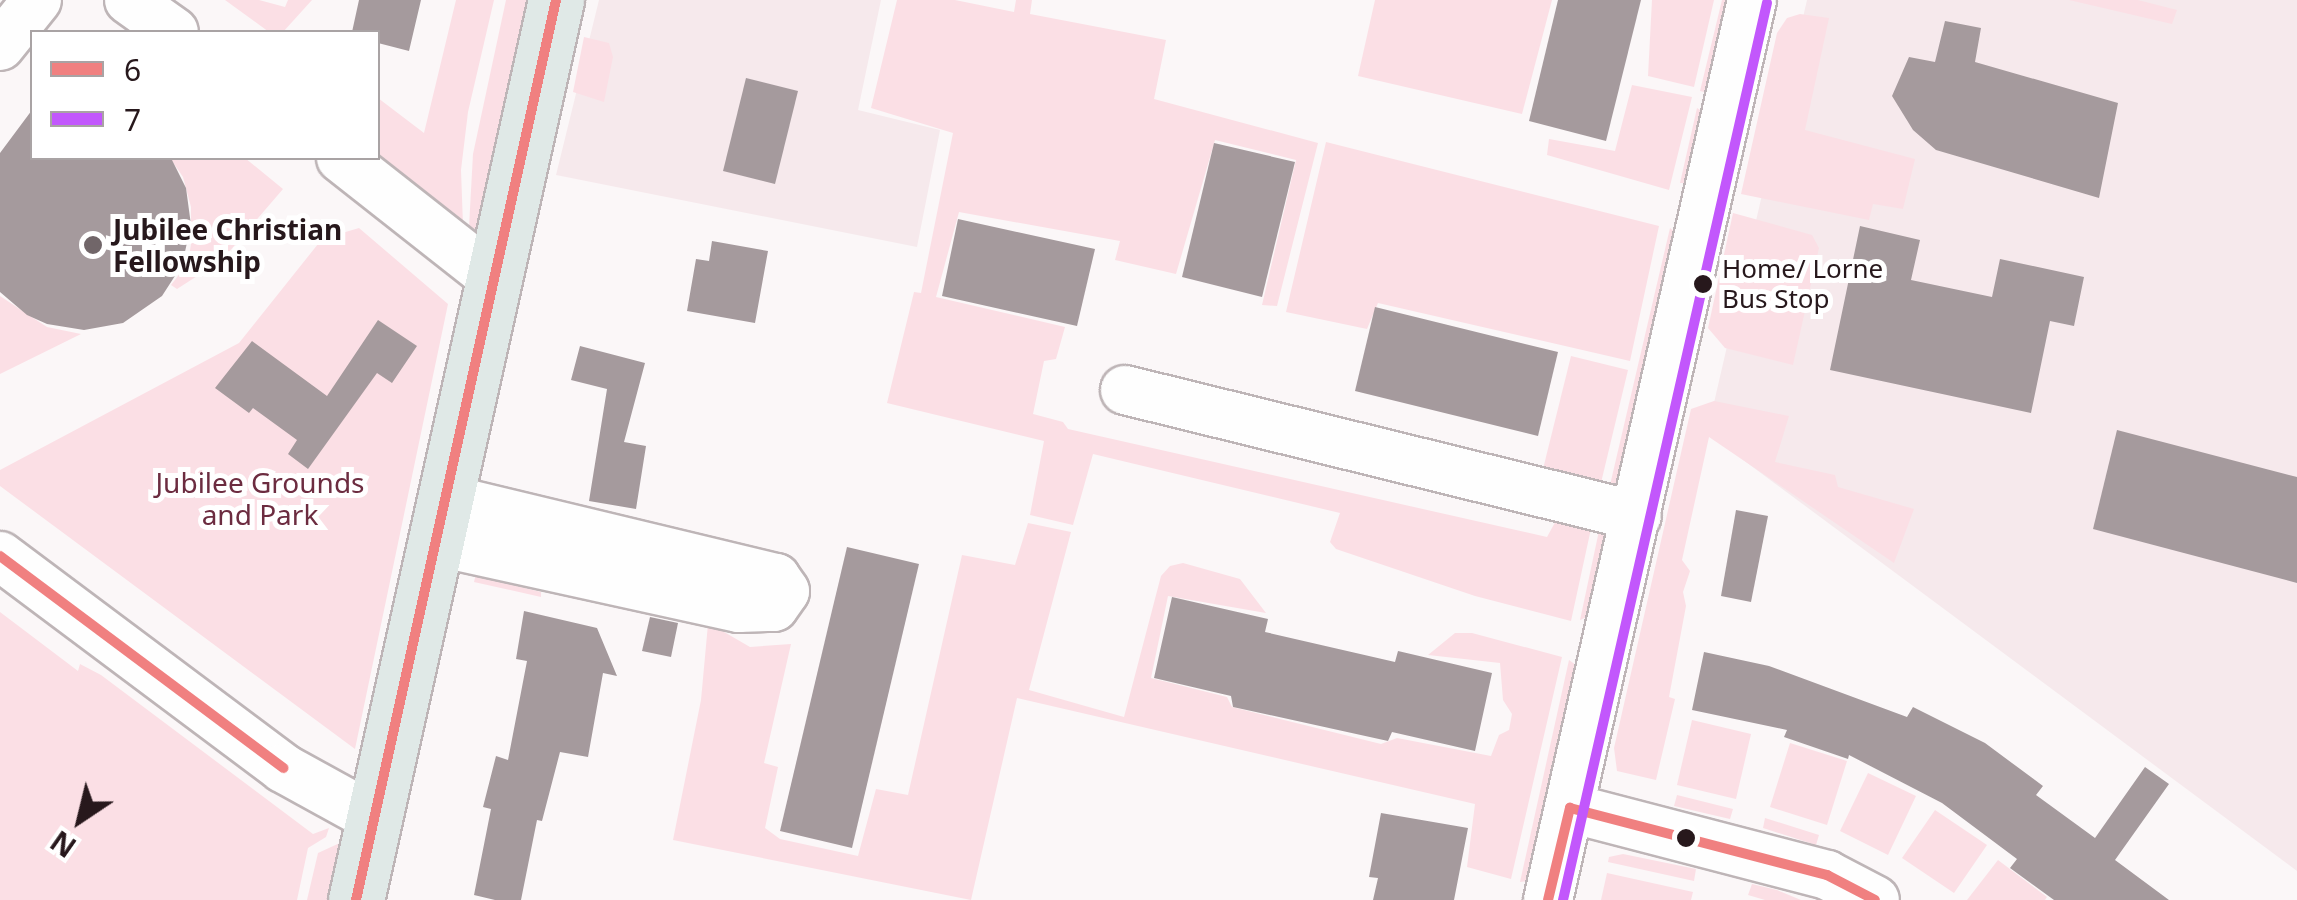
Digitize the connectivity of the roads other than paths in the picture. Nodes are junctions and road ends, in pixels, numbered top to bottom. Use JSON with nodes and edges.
{"nodes":[{"id":1,"x":37,"y":0,"type":"edge"},
{"id":2,"x":129,"y":0,"type":"edge"},
{"id":3,"x":556,"y":0,"type":"edge"},
{"id":4,"x":1752,"y":0,"type":"edge"},
{"id":5,"x":171,"y":30,"type":"edge"},
{"id":6,"x":0,"y":46,"type":"edge"},
{"id":7,"x":344,"y":160,"type":"edge"},
{"id":8,"x":492,"y":277,"type":"junction"},
{"id":9,"x":1126,"y":390,"type":"dead end"},
{"id":10,"x":1637,"y":516,"type":"junction"},
{"id":11,"x":439,"y":520,"type":"junction"},
{"id":12,"x":0,"y":556,"type":"edge"},
{"id":13,"x":1570,"y":808,"type":"junction"},
{"id":14,"x":374,"y":818,"type":"junction"},
{"id":15,"x":356,"y":900,"type":"edge"},
{"id":16,"x":1548,"y":900,"type":"edge"},
{"id":17,"x":1875,"y":900,"type":"edge"}],
"edges":[{"from":1,"to":6,"type":"street"},
{"from":2,"to":5,"type":"street"},
{"from":3,"to":8,"type":"main road"},
{"from":4,"to":10,"type":"street"},
{"from":7,"to":8,"type":"street"},
{"from":8,"to":11,"type":"main road"},
{"from":9,"to":10,"type":"street"},
{"from":10,"to":13,"type":"street"},
{"from":11,"to":11,"type":"street"},
{"from":11,"to":14,"type":"main road"},
{"from":12,"to":14,"type":"street"},
{"from":13,"to":16,"type":"street"},
{"from":13,"to":17,"type":"street"},
{"from":14,"to":15,"type":"main road"}]}
